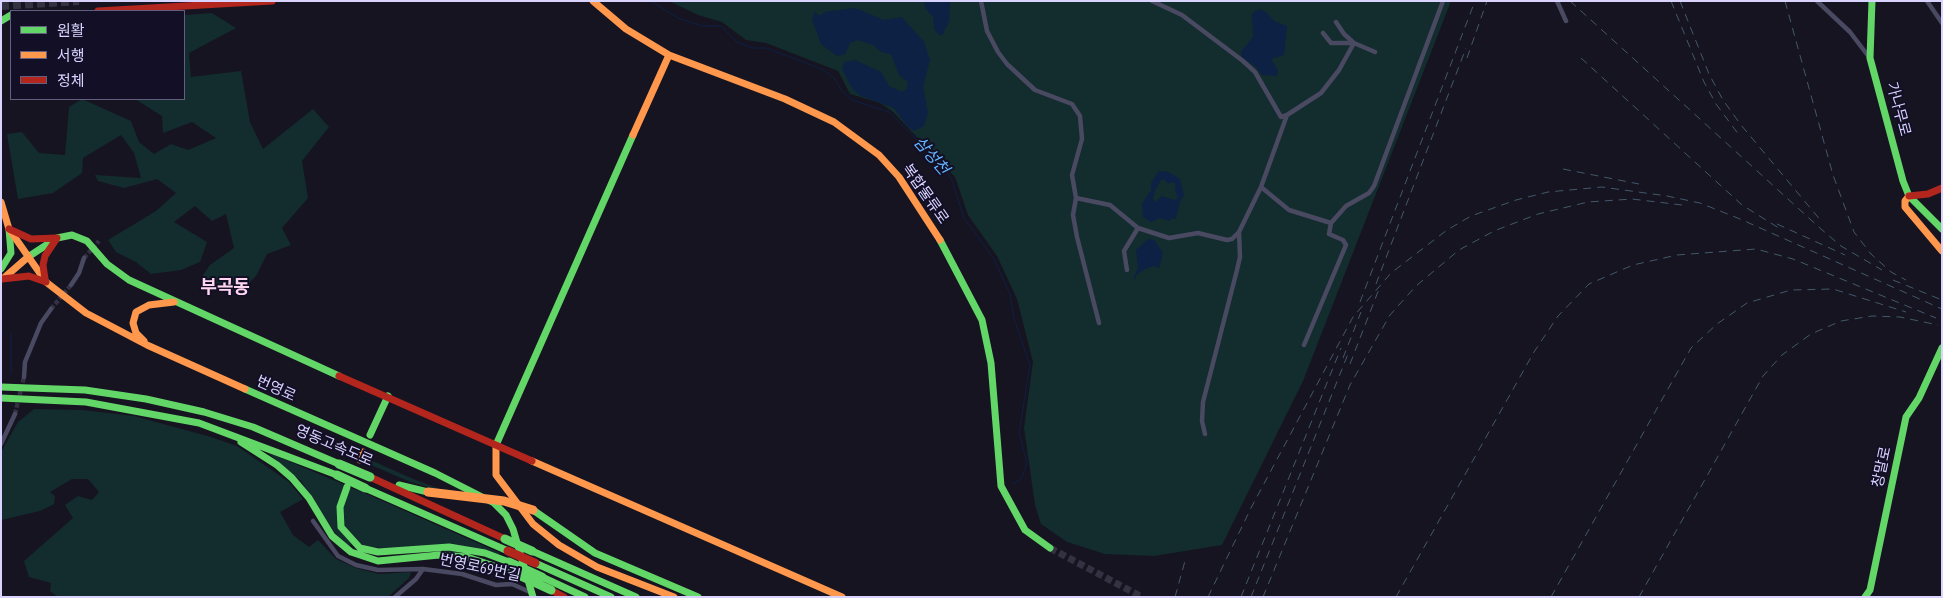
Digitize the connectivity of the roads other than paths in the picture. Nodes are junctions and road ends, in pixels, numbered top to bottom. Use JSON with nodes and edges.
{"nodes":[{"id":1,"x":272,"y":1,"type":"edge"},
{"id":2,"x":593,"y":1,"type":"edge"},
{"id":3,"x":981,"y":1,"type":"edge"},
{"id":4,"x":1152,"y":1,"type":"edge"},
{"id":5,"x":1442,"y":1,"type":"edge"},
{"id":6,"x":1557,"y":1,"type":"edge"},
{"id":7,"x":1817,"y":1,"type":"edge"},
{"id":8,"x":1872,"y":1,"type":"edge"},
{"id":9,"x":1927,"y":1,"type":"edge"},
{"id":10,"x":115,"y":10,"type":"edge"},
{"id":11,"x":1566,"y":21,"type":"dead end"},
{"id":12,"x":1336,"y":22,"type":"dead end"},
{"id":13,"x":1942,"y":23,"type":"edge"},
{"id":14,"x":1323,"y":34,"type":"dead end"},
{"id":15,"x":1354,"y":43,"type":"junction"},
{"id":16,"x":1375,"y":52,"type":"dead end"},
{"id":17,"x":669,"y":54,"type":"junction"},
{"id":18,"x":1870,"y":58,"type":"junction"},
{"id":19,"x":1288,"y":115,"type":"junction"},
{"id":20,"x":1261,"y":187,"type":"junction"},
{"id":21,"x":1942,"y":188,"type":"edge"},
{"id":22,"x":1909,"y":196,"type":"junction"},
{"id":23,"x":1076,"y":198,"type":"junction"},
{"id":24,"x":1,"y":202,"type":"edge"},
{"id":25,"x":1331,"y":223,"type":"junction"},
{"id":26,"x":1138,"y":228,"type":"junction"},
{"id":27,"x":10,"y":229,"type":"junction"},
{"id":28,"x":1942,"y":229,"type":"edge"},
{"id":29,"x":1239,"y":232,"type":"junction"},
{"id":30,"x":1329,"y":234,"type":"junction"},
{"id":31,"x":1323,"y":236,"type":"dead end"},
{"id":32,"x":57,"y":238,"type":"junction"},
{"id":33,"x":1942,"y":251,"type":"edge"},
{"id":34,"x":28,"y":257,"type":"junction"},
{"id":35,"x":84,"y":258,"type":"tunnel mouth"},
{"id":36,"x":1128,"y":270,"type":"dead end"},
{"id":37,"x":2,"y":275,"type":"edge"},
{"id":38,"x":46,"y":282,"type":"junction"},
{"id":39,"x":71,"y":285,"type":"tunnel mouth"},
{"id":40,"x":174,"y":302,"type":"junction"},
{"id":41,"x":51,"y":310,"type":"tunnel mouth"},
{"id":42,"x":1099,"y":323,"type":"dead end"},
{"id":43,"x":147,"y":345,"type":"junction"},
{"id":44,"x":1304,"y":345,"type":"dead end"},
{"id":45,"x":1942,"y":348,"type":"edge"},
{"id":46,"x":24,"y":377,"type":"tunnel mouth"},
{"id":47,"x":1,"y":388,"type":"edge"},
{"id":48,"x":388,"y":396,"type":"junction"},
{"id":49,"x":1,"y":398,"type":"edge"},
{"id":50,"x":15,"y":414,"type":"tunnel mouth"},
{"id":51,"x":226,"y":432,"type":"junction"},
{"id":52,"x":370,"y":434,"type":"dead end"},
{"id":53,"x":1205,"y":434,"type":"dead end"},
{"id":54,"x":1,"y":444,"type":"edge"},
{"id":55,"x":496,"y":445,"type":"junction"},
{"id":56,"x":374,"y":478,"type":"junction"},
{"id":57,"x":347,"y":487,"type":"dead end"},
{"id":58,"x":313,"y":521,"type":"dead end"},
{"id":59,"x":1050,"y":548,"type":"tunnel mouth"},
{"id":60,"x":423,"y":569,"type":"junction"},
{"id":61,"x":532,"y":595,"type":"edge"},
{"id":62,"x":1868,"y":595,"type":"edge"},
{"id":63,"x":395,"y":597,"type":"edge"},
{"id":64,"x":564,"y":597,"type":"edge"},
{"id":65,"x":585,"y":597,"type":"edge"},
{"id":66,"x":611,"y":597,"type":"edge"},
{"id":67,"x":636,"y":597,"type":"edge"},
{"id":68,"x":674,"y":597,"type":"edge"},
{"id":69,"x":698,"y":597,"type":"edge"},
{"id":70,"x":842,"y":597,"type":"edge"}],
"edges":[{"from":1,"to":10,"type":"main road"},
{"from":2,"to":17,"type":"main road","name":"복합물류로"},
{"from":3,"to":23,"type":"street"},
{"from":4,"to":19,"type":"street"},
{"from":5,"to":25,"type":"street"},
{"from":6,"to":11,"type":"street"},
{"from":7,"to":18,"type":"street","name":"가나무로"},
{"from":8,"to":18,"type":"main road"},
{"from":9,"to":13,"type":"street"},
{"from":12,"to":15,"type":"street"},
{"from":14,"to":15,"type":"street"},
{"from":15,"to":16,"type":"street"},
{"from":15,"to":19,"type":"street"},
{"from":17,"to":55,"type":"main road"},
{"from":17,"to":59,"type":"main road","name":"복합물류로"},
{"from":18,"to":22,"type":"main road","name":"가나무로"},
{"from":19,"to":20,"type":"street"},
{"from":20,"to":25,"type":"street"},
{"from":20,"to":29,"type":"street"},
{"from":21,"to":22,"type":"main road"},
{"from":22,"to":28,"type":"main road","name":"가나무로"},
{"from":22,"to":33,"type":"main road"},
{"from":23,"to":26,"type":"street"},
{"from":23,"to":42,"type":"street"},
{"from":24,"to":27,"type":"main road","name":"번영로"},
{"from":25,"to":30,"type":"street"},
{"from":26,"to":29,"type":"street"},
{"from":26,"to":36,"type":"street"},
{"from":27,"to":32,"type":"main road"},
{"from":27,"to":34,"type":"main road","name":"번영로"},
{"from":27,"to":37,"type":"main road"},
{"from":29,"to":53,"type":"street"},
{"from":30,"to":31,"type":"street"},
{"from":30,"to":44,"type":"street"},
{"from":32,"to":34,"type":"main road"},
{"from":32,"to":38,"type":"main road"},
{"from":32,"to":40,"type":"main road"},
{"from":34,"to":37,"type":"main road"},
{"from":34,"to":38,"type":"main road","name":"번영로"},
{"from":35,"to":39,"type":"street"},
{"from":37,"to":38,"type":"main road"},
{"from":38,"to":43,"type":"main road","name":"번영로"},
{"from":40,"to":43,"type":"main road"},
{"from":40,"to":48,"type":"main road"},
{"from":41,"to":46,"type":"street"},
{"from":43,"to":61,"type":"main road","name":"번영로"},
{"from":45,"to":62,"type":"main road","name":"창말로"},
{"from":47,"to":56,"type":"main road","name":"영동고속도로","bridge":true},
{"from":48,"to":52,"type":"main road"},
{"from":48,"to":55,"type":"main road"},
{"from":49,"to":51,"type":"main road","name":"영동고속도로"},
{"from":50,"to":54,"type":"street"},
{"from":51,"to":64,"type":"main road","bridge":true},
{"from":51,"to":66,"type":"main road","name":"영동고속도로","bridge":true},
{"from":55,"to":68,"type":"main road"},
{"from":55,"to":70,"type":"main road"},
{"from":56,"to":67,"type":"main road","name":"영동고속도로","bridge":true},
{"from":56,"to":69,"type":"main road","bridge":true},
{"from":57,"to":65,"type":"main road","bridge":true},
{"from":58,"to":60,"type":"street","name":"번영로69번길"},
{"from":60,"to":61,"type":"street","name":"번영로69번길"},
{"from":60,"to":63,"type":"street","name":"번영로69번길"}]}
